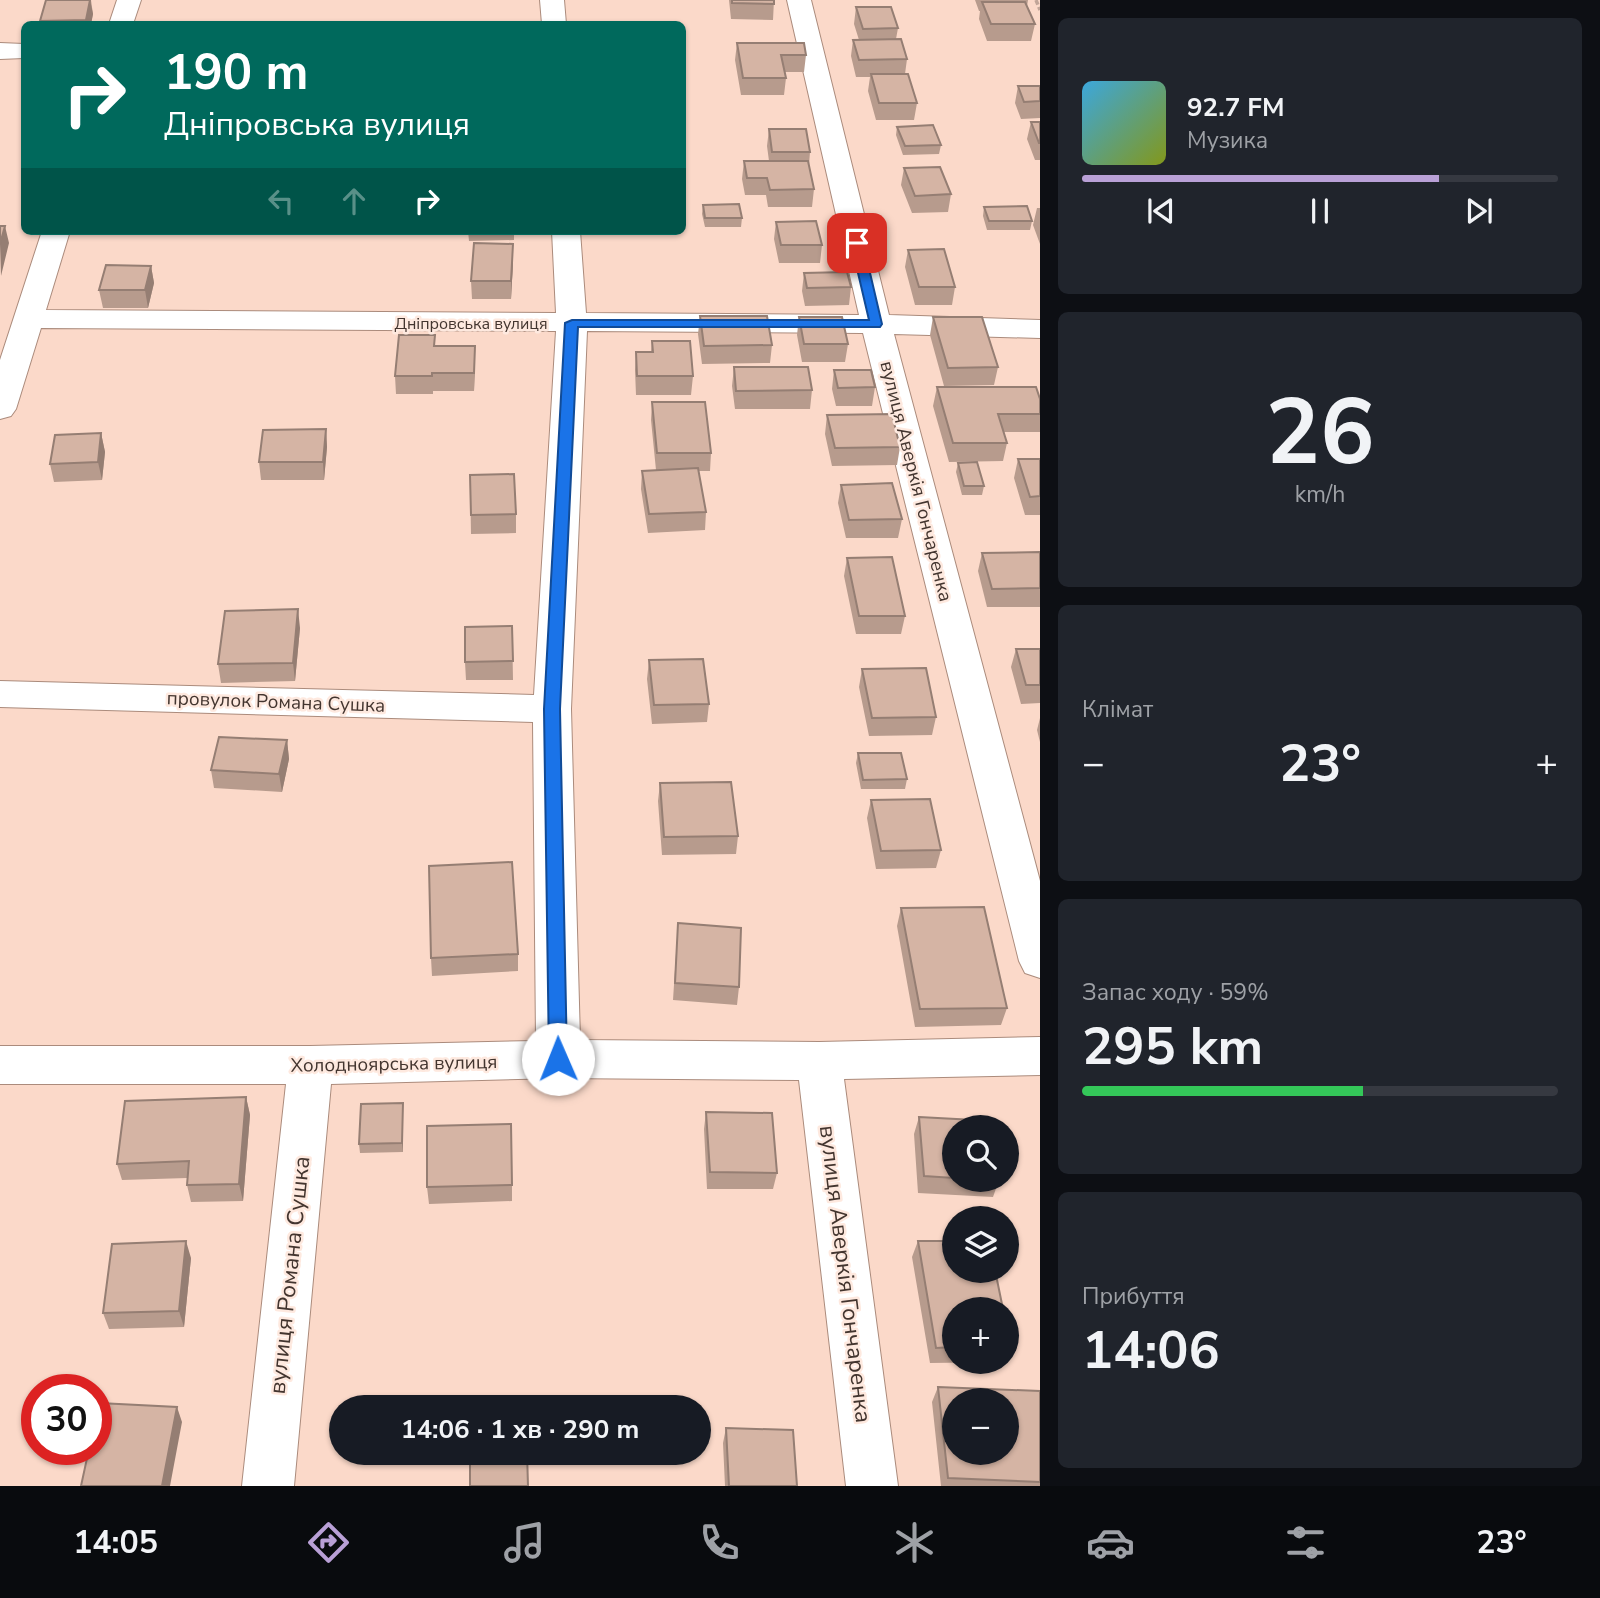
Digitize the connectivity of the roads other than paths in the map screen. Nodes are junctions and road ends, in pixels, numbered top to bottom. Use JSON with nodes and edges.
{"nodes":[{"id":1,"x":129,"y":0,"type":"edge"},
{"id":2,"x":552,"y":0,"type":"edge"},
{"id":3,"x":799,"y":0,"type":"edge"},
{"id":4,"x":122,"y":21,"type":"edge"},
{"id":5,"x":554,"y":21,"type":"edge"},
{"id":6,"x":0,"y":51,"type":"edge"},
{"id":7,"x":21,"y":51,"type":"edge"},
{"id":8,"x":55,"y":235,"type":"edge"},
{"id":9,"x":566,"y":235,"type":"edge"},
{"id":10,"x":28,"y":319,"type":"junction"},
{"id":11,"x":572,"y":323,"type":"junction"},
{"id":12,"x":876,"y":324,"type":"junction"},
{"id":13,"x":1040,"y":329,"type":"edge"},
{"id":14,"x":0,"y":409,"type":"edge"},
{"id":15,"x":0,"y":694,"type":"edge"},
{"id":16,"x":552,"y":709,"type":"junction"},
{"id":17,"x":1040,"y":961,"type":"edge"},
{"id":18,"x":1040,"y":1056,"type":"edge"},
{"id":19,"x":558,"y":1059,"type":"junction"},
{"id":20,"x":819,"y":1061,"type":"junction"},
{"id":21,"x":0,"y":1065,"type":"edge"},
{"id":22,"x":310,"y":1065,"type":"junction"},
{"id":23,"x":268,"y":1486,"type":"edge"},
{"id":24,"x":872,"y":1486,"type":"edge"}],
"edges":[{"from":1,"to":4,"type":"street"},
{"from":2,"to":5,"type":"street"},
{"from":3,"to":12,"type":"street","name":"вулиця Аверкія Гончаренка"},
{"from":6,"to":7,"type":"street"},
{"from":8,"to":10,"type":"street"},
{"from":9,"to":11,"type":"street"},
{"from":10,"to":11,"type":"street","name":"Дніпровська вулиця"},
{"from":10,"to":14,"type":"street"},
{"from":11,"to":12,"type":"street","name":"Дніпровська вулиця"},
{"from":11,"to":16,"type":"street"},
{"from":12,"to":13,"type":"street","name":"Дніпровська вулиця"},
{"from":12,"to":17,"type":"street","name":"вулиця Аверкія Гончаренка"},
{"from":15,"to":16,"type":"street","name":"провулок Романа Сушка"},
{"from":16,"to":19,"type":"street"},
{"from":18,"to":20,"type":"street","name":"Холодноярська вулиця"},
{"from":19,"to":20,"type":"street","name":"Холодноярська вулиця"},
{"from":19,"to":22,"type":"street","name":"Холодноярська вулиця"},
{"from":20,"to":24,"type":"street","name":"вулиця Аверкія Гончаренка"},
{"from":21,"to":22,"type":"street","name":"Холодноярська вулиця"},
{"from":22,"to":23,"type":"street","name":"вулиця Романа Сушка"}]}
